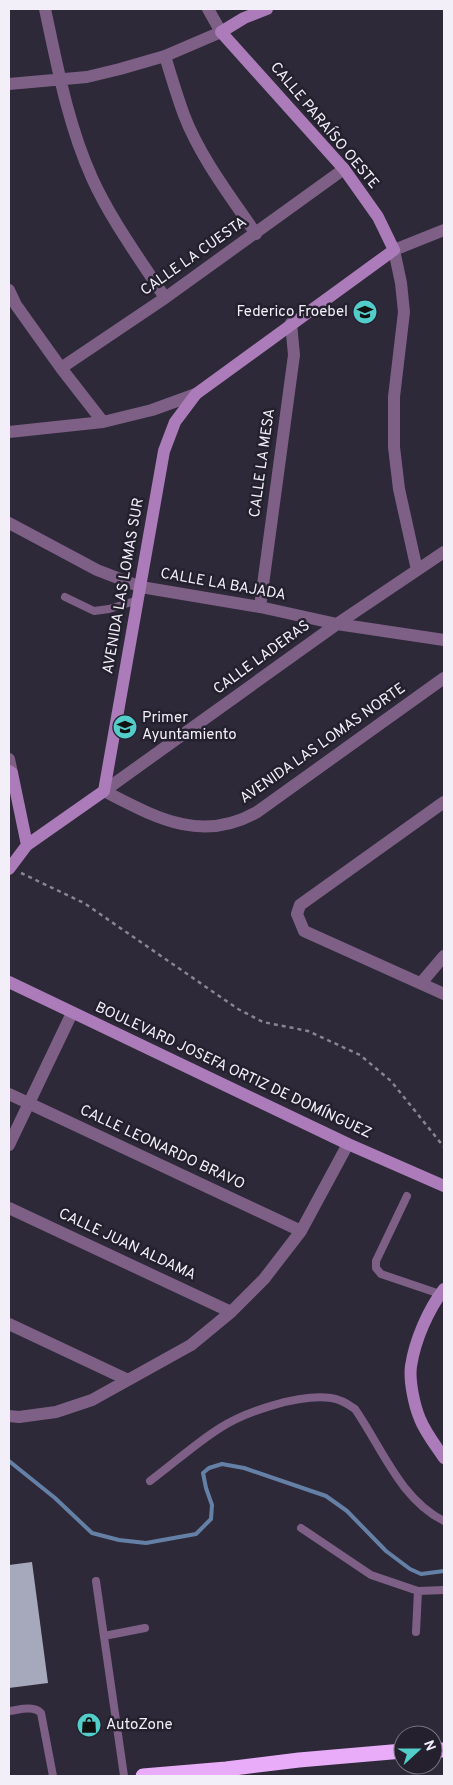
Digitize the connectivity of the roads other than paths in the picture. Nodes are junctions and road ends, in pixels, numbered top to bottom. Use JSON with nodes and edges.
{"nodes":[{"id":1,"x":45,"y":9,"type":"edge"},
{"id":2,"x":208,"y":9,"type":"edge"},
{"id":3,"x":267,"y":9,"type":"edge"},
{"id":4,"x":222,"y":32,"type":"junction"},
{"id":5,"x":165,"y":56,"type":"junction"},
{"id":6,"x":60,"y":80,"type":"junction"},
{"id":7,"x":9,"y":84,"type":"edge"},
{"id":8,"x":344,"y":169,"type":"junction"},
{"id":9,"x":444,"y":230,"type":"edge"},
{"id":10,"x":256,"y":234,"type":"junction"},
{"id":11,"x":394,"y":250,"type":"junction"},
{"id":12,"x":9,"y":290,"type":"edge"},
{"id":13,"x":165,"y":298,"type":"junction"},
{"id":14,"x":291,"y":323,"type":"junction"},
{"id":15,"x":61,"y":368,"type":"junction"},
{"id":16,"x":196,"y":394,"type":"junction"},
{"id":17,"x":103,"y":422,"type":"junction"},
{"id":18,"x":9,"y":432,"type":"edge"},
{"id":19,"x":9,"y":523,"type":"edge"},
{"id":20,"x":444,"y":552,"type":"edge"},
{"id":21,"x":417,"y":570,"type":"junction"},
{"id":22,"x":141,"y":587,"type":"junction"},
{"id":23,"x":65,"y":597,"type":"dead end"},
{"id":24,"x":138,"y":600,"type":"junction"},
{"id":25,"x":260,"y":607,"type":"junction"},
{"id":26,"x":337,"y":624,"type":"junction"},
{"id":27,"x":444,"y":640,"type":"edge"},
{"id":28,"x":444,"y":678,"type":"edge"},
{"id":29,"x":9,"y":759,"type":"edge"},
{"id":30,"x":10,"y":772,"type":"edge"},
{"id":31,"x":104,"y":791,"type":"junction"},
{"id":32,"x":444,"y":802,"type":"edge"},
{"id":33,"x":27,"y":845,"type":"junction"},
{"id":34,"x":9,"y":868,"type":"edge"},
{"id":35,"x":444,"y":956,"type":"edge"},
{"id":36,"x":9,"y":982,"type":"edge"},
{"id":37,"x":421,"y":983,"type":"junction"},
{"id":38,"x":444,"y":994,"type":"edge"},
{"id":39,"x":72,"y":1013,"type":"junction"},
{"id":40,"x":9,"y":1094,"type":"edge"},
{"id":41,"x":28,"y":1103,"type":"junction"},
{"id":42,"x":348,"y":1144,"type":"junction"},
{"id":43,"x":9,"y":1145,"type":"edge"},
{"id":44,"x":444,"y":1186,"type":"edge"},
{"id":45,"x":407,"y":1196,"type":"dead end"},
{"id":46,"x":9,"y":1208,"type":"edge"},
{"id":47,"x":301,"y":1231,"type":"junction"},
{"id":48,"x":443,"y":1293,"type":"edge"},
{"id":49,"x":231,"y":1312,"type":"junction"},
{"id":50,"x":9,"y":1324,"type":"edge"},
{"id":51,"x":128,"y":1380,"type":"junction"},
{"id":52,"x":9,"y":1416,"type":"edge"},
{"id":53,"x":444,"y":1458,"type":"edge"},
{"id":54,"x":150,"y":1481,"type":"dead end"},
{"id":55,"x":444,"y":1521,"type":"edge"},
{"id":56,"x":301,"y":1528,"type":"dead end"},
{"id":57,"x":96,"y":1581,"type":"dead end"},
{"id":58,"x":444,"y":1590,"type":"edge"},
{"id":59,"x":418,"y":1591,"type":"junction"},
{"id":60,"x":145,"y":1628,"type":"dead end"},
{"id":61,"x":416,"y":1632,"type":"dead end"},
{"id":62,"x":104,"y":1636,"type":"junction"},
{"id":63,"x":9,"y":1711,"type":"edge"},
{"id":64,"x":393,"y":1752,"type":"edge"},
{"id":65,"x":53,"y":1776,"type":"edge"},
{"id":66,"x":124,"y":1776,"type":"edge"},
{"id":67,"x":143,"y":1776,"type":"edge"}],
"edges":[{"from":1,"to":6,"type":"street"},
{"from":2,"to":4,"type":"street","name":"CALLE PARAÍSO OESTE"},
{"from":3,"to":4,"type":"street"},
{"from":4,"to":5,"type":"street"},
{"from":4,"to":8,"type":"street","name":"CALLE PARAÍSO OESTE"},
{"from":5,"to":6,"type":"street"},
{"from":5,"to":10,"type":"street"},
{"from":6,"to":7,"type":"street"},
{"from":6,"to":13,"type":"street"},
{"from":8,"to":10,"type":"street","name":"CALLE LA CUESTA"},
{"from":8,"to":11,"type":"street","name":"CALLE PARAÍSO OESTE"},
{"from":9,"to":11,"type":"street"},
{"from":10,"to":13,"type":"street","name":"CALLE LA CUESTA"},
{"from":11,"to":14,"type":"street","name":"AVENIDA LAS LOMAS SUR"},
{"from":11,"to":21,"type":"street","name":"CALLE PARAÍSO OESTE"},
{"from":12,"to":15,"type":"street"},
{"from":13,"to":15,"type":"street","name":"CALLE LA CUESTA"},
{"from":14,"to":16,"type":"street","name":"AVENIDA LAS LOMAS SUR"},
{"from":14,"to":25,"type":"street","name":"CALLE LA MESA"},
{"from":15,"to":17,"type":"street"},
{"from":16,"to":17,"type":"street"},
{"from":16,"to":22,"type":"street","name":"AVENIDA LAS LOMAS SUR"},
{"from":17,"to":18,"type":"street"},
{"from":19,"to":22,"type":"street","name":"CALLE LA BAJADA"},
{"from":20,"to":21,"type":"street","name":"CALLE LADERAS"},
{"from":21,"to":26,"type":"street","name":"CALLE LADERAS"},
{"from":22,"to":24,"type":"street","name":"AVENIDA LAS LOMAS SUR"},
{"from":22,"to":25,"type":"street","name":"CALLE LA BAJADA"},
{"from":23,"to":24,"type":"lane"},
{"from":24,"to":31,"type":"street","name":"AVENIDA LAS LOMAS SUR"},
{"from":25,"to":26,"type":"street","name":"CALLE LA BAJADA"},
{"from":26,"to":27,"type":"street","name":"CALLE LA BAJADA"},
{"from":26,"to":31,"type":"street","name":"CALLE LADERAS"},
{"from":28,"to":31,"type":"street","name":"AVENIDA LAS LOMAS NORTE"},
{"from":29,"to":30,"type":"street"},
{"from":30,"to":33,"type":"street"},
{"from":31,"to":33,"type":"street","name":"CALLE LADERAS"},
{"from":32,"to":37,"type":"street"},
{"from":33,"to":34,"type":"street","name":"CALLE LADERAS"},
{"from":35,"to":37,"type":"street"},
{"from":36,"to":39,"type":"street","name":"BOULEVARD JOSEFA ORTIZ DE DOMÍNGUEZ"},
{"from":37,"to":38,"type":"street"},
{"from":39,"to":41,"type":"street"},
{"from":39,"to":42,"type":"street","name":"BOULEVARD JOSEFA ORTIZ DE DOMÍNGUEZ"},
{"from":40,"to":41,"type":"street","name":"CALLE LEONARDO BRAVO"},
{"from":41,"to":43,"type":"street"},
{"from":41,"to":47,"type":"street","name":"CALLE LEONARDO BRAVO"},
{"from":42,"to":44,"type":"street","name":"BOULEVARD JOSEFA ORTIZ DE DOMÍNGUEZ"},
{"from":42,"to":47,"type":"street"},
{"from":45,"to":48,"type":"lane"},
{"from":46,"to":49,"type":"street","name":"CALLE JUAN ALDAMA"},
{"from":47,"to":49,"type":"street"},
{"from":48,"to":53,"type":"street"},
{"from":49,"to":51,"type":"street"},
{"from":50,"to":51,"type":"street"},
{"from":51,"to":52,"type":"street"},
{"from":54,"to":55,"type":"lane"},
{"from":56,"to":59,"type":"lane"},
{"from":57,"to":62,"type":"lane"},
{"from":58,"to":59,"type":"lane"},
{"from":59,"to":61,"type":"lane"},
{"from":60,"to":62,"type":"lane"},
{"from":62,"to":66,"type":"lane"},
{"from":63,"to":65,"type":"lane"},
{"from":64,"to":67,"type":"highway"}]}
